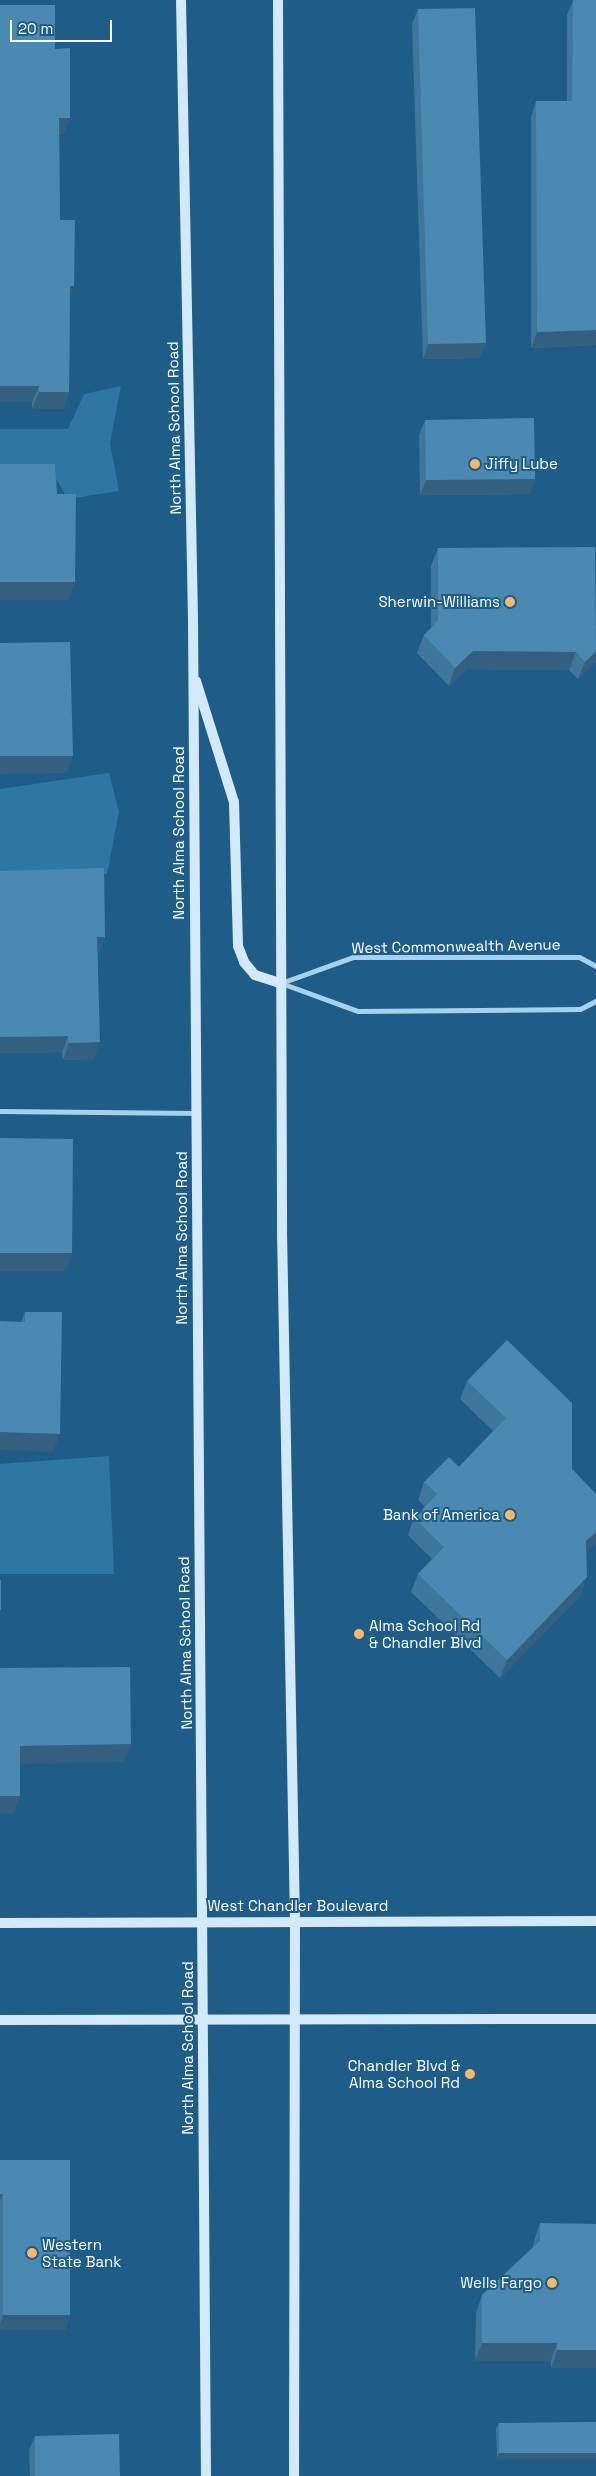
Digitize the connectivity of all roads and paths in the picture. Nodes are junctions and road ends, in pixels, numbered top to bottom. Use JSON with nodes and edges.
{"nodes":[{"id":1,"x":181,"y":0,"type":"edge"},
{"id":2,"x":278,"y":0,"type":"edge"},
{"id":3,"x":193,"y":670,"type":"junction"},
{"id":4,"x":596,"y":966,"type":"edge"},
{"id":5,"x":280,"y":983,"type":"junction"},
{"id":6,"x":596,"y":1001,"type":"edge"},
{"id":7,"x":0,"y":1112,"type":"edge"},
{"id":8,"x":196,"y":1113,"type":"junction"},
{"id":9,"x":295,"y":1920,"type":"junction"},
{"id":10,"x":203,"y":1921,"type":"junction"},
{"id":11,"x":596,"y":1921,"type":"edge"},
{"id":12,"x":0,"y":1922,"type":"edge"},
{"id":13,"x":294,"y":2018,"type":"junction"},
{"id":14,"x":203,"y":2019,"type":"junction"},
{"id":15,"x":596,"y":2019,"type":"edge"},
{"id":16,"x":0,"y":2020,"type":"edge"},
{"id":17,"x":206,"y":2476,"type":"edge"},
{"id":18,"x":294,"y":2476,"type":"edge"}],
"edges":[{"from":1,"to":3,"type":"main road","name":"North Alma School Road"},
{"from":2,"to":5,"type":"main road"},
{"from":3,"to":5,"type":"main road"},
{"from":3,"to":8,"type":"main road","name":"North Alma School Road"},
{"from":4,"to":5,"type":"street","name":"West Commonwealth Avenue"},
{"from":5,"to":6,"type":"street"},
{"from":5,"to":9,"type":"main road"},
{"from":7,"to":8,"type":"street"},
{"from":8,"to":10,"type":"main road","name":"North Alma School Road"},
{"from":9,"to":10,"type":"main road","name":"West Chandler Boulevard"},
{"from":9,"to":11,"type":"main road","name":"West Chandler Boulevard"},
{"from":9,"to":13,"type":"main road"},
{"from":10,"to":12,"type":"main road","name":"West Chandler Boulevard"},
{"from":10,"to":14,"type":"main road","name":"North Alma School Road"},
{"from":13,"to":14,"type":"main road"},
{"from":13,"to":15,"type":"main road"},
{"from":13,"to":18,"type":"main road"},
{"from":14,"to":16,"type":"main road"},
{"from":14,"to":17,"type":"main road","name":"North Alma School Road"}]}
